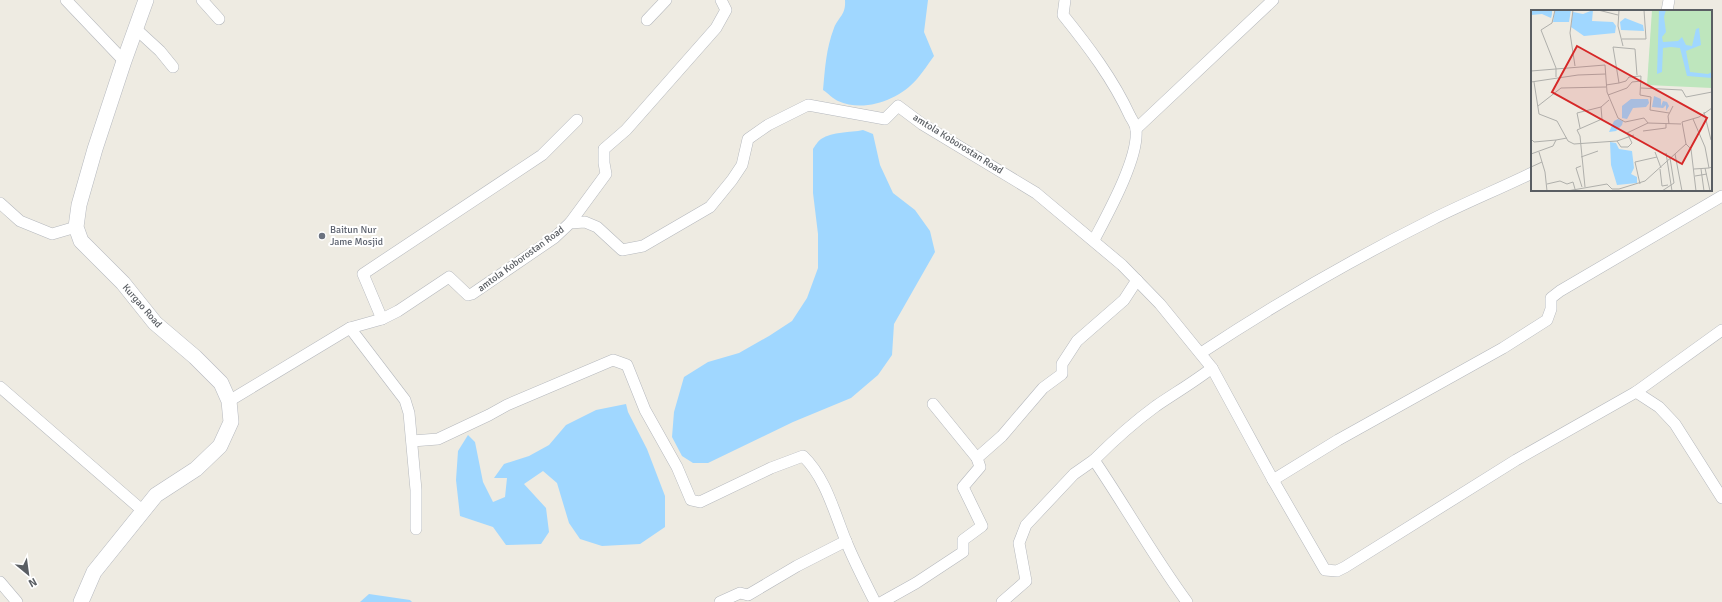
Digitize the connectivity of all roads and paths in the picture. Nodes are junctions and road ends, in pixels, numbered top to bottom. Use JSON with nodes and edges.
{"nodes":[{"id":1,"x":66,"y":0,"type":"edge"},
{"id":2,"x":146,"y":0,"type":"edge"},
{"id":3,"x":202,"y":0,"type":"edge"},
{"id":4,"x":666,"y":0,"type":"edge"},
{"id":5,"x":721,"y":0,"type":"edge"},
{"id":6,"x":1065,"y":0,"type":"edge"},
{"id":7,"x":1273,"y":0,"type":"edge"},
{"id":8,"x":1669,"y":0,"type":"edge"},
{"id":9,"x":1667,"y":10,"type":"edge"},
{"id":10,"x":219,"y":20,"type":"dead end"},
{"id":11,"x":647,"y":20,"type":"dead end"},
{"id":12,"x":136,"y":29,"type":"junction"},
{"id":13,"x":124,"y":61,"type":"junction"},
{"id":14,"x":173,"y":67,"type":"dead end"},
{"id":15,"x":577,"y":120,"type":"dead end"},
{"id":16,"x":1136,"y":129,"type":"junction"},
{"id":17,"x":1531,"y":173,"type":"edge"},
{"id":18,"x":1722,"y":196,"type":"edge"},
{"id":19,"x":0,"y":203,"type":"edge"},
{"id":20,"x":570,"y":223,"type":"junction"},
{"id":21,"x":76,"y":227,"type":"junction"},
{"id":22,"x":1094,"y":240,"type":"junction"},
{"id":23,"x":1137,"y":280,"type":"junction"},
{"id":24,"x":382,"y":319,"type":"junction"},
{"id":25,"x":350,"y":328,"type":"junction"},
{"id":26,"x":1722,"y":330,"type":"edge"},
{"id":27,"x":1201,"y":353,"type":"junction"},
{"id":28,"x":1212,"y":368,"type":"junction"},
{"id":29,"x":0,"y":387,"type":"edge"},
{"id":30,"x":1636,"y":392,"type":"junction"},
{"id":31,"x":229,"y":401,"type":"junction"},
{"id":32,"x":933,"y":404,"type":"dead end"},
{"id":33,"x":412,"y":441,"type":"junction"},
{"id":34,"x":977,"y":458,"type":"junction"},
{"id":35,"x":1094,"y":460,"type":"junction"},
{"id":36,"x":1273,"y":480,"type":"junction"},
{"id":37,"x":1722,"y":498,"type":"edge"},
{"id":38,"x":143,"y":511,"type":"junction"},
{"id":39,"x":416,"y":529,"type":"dead end"},
{"id":40,"x":846,"y":541,"type":"junction"},
{"id":41,"x":0,"y":582,"type":"edge"},
{"id":42,"x":18,"y":602,"type":"edge"},
{"id":43,"x":81,"y":602,"type":"edge"},
{"id":44,"x":720,"y":602,"type":"edge"},
{"id":45,"x":875,"y":602,"type":"edge"},
{"id":46,"x":882,"y":602,"type":"edge"},
{"id":47,"x":1002,"y":602,"type":"edge"},
{"id":48,"x":1187,"y":602,"type":"edge"}],
"edges":[{"from":1,"to":13,"type":"street"},
{"from":2,"to":12,"type":"street"},
{"from":3,"to":10,"type":"street"},
{"from":4,"to":11,"type":"street"},
{"from":5,"to":20,"type":"street"},
{"from":6,"to":16,"type":"street"},
{"from":7,"to":16,"type":"street"},
{"from":8,"to":9,"type":"street"},
{"from":12,"to":13,"type":"street"},
{"from":12,"to":14,"type":"street"},
{"from":13,"to":21,"type":"street"},
{"from":15,"to":24,"type":"street"},
{"from":16,"to":22,"type":"street"},
{"from":17,"to":27,"type":"street"},
{"from":18,"to":36,"type":"street"},
{"from":19,"to":21,"type":"street"},
{"from":20,"to":22,"type":"street","name":"amtola Koborostan Road"},
{"from":20,"to":24,"type":"street","name":"amtola Koborostan Road"},
{"from":21,"to":31,"type":"street","name":"Kurgao Road"},
{"from":22,"to":23,"type":"street"},
{"from":23,"to":27,"type":"street"},
{"from":23,"to":34,"type":"street"},
{"from":24,"to":25,"type":"street","name":"amtola Koborostan Road"},
{"from":25,"to":31,"type":"street","name":"amtola Koborostan Road"},
{"from":25,"to":33,"type":"street"},
{"from":26,"to":30,"type":"street"},
{"from":27,"to":28,"type":"street"},
{"from":28,"to":35,"type":"street"},
{"from":28,"to":36,"type":"street"},
{"from":29,"to":38,"type":"street"},
{"from":30,"to":36,"type":"street"},
{"from":30,"to":37,"type":"street"},
{"from":31,"to":38,"type":"street","name":"Kurgao Road"},
{"from":32,"to":34,"type":"street"},
{"from":33,"to":39,"type":"street"},
{"from":33,"to":40,"type":"street"},
{"from":34,"to":46,"type":"street"},
{"from":35,"to":47,"type":"street"},
{"from":35,"to":48,"type":"street"},
{"from":38,"to":43,"type":"street","name":"Kurgao Road"},
{"from":40,"to":44,"type":"street"},
{"from":40,"to":45,"type":"street"},
{"from":41,"to":42,"type":"street"}]}
